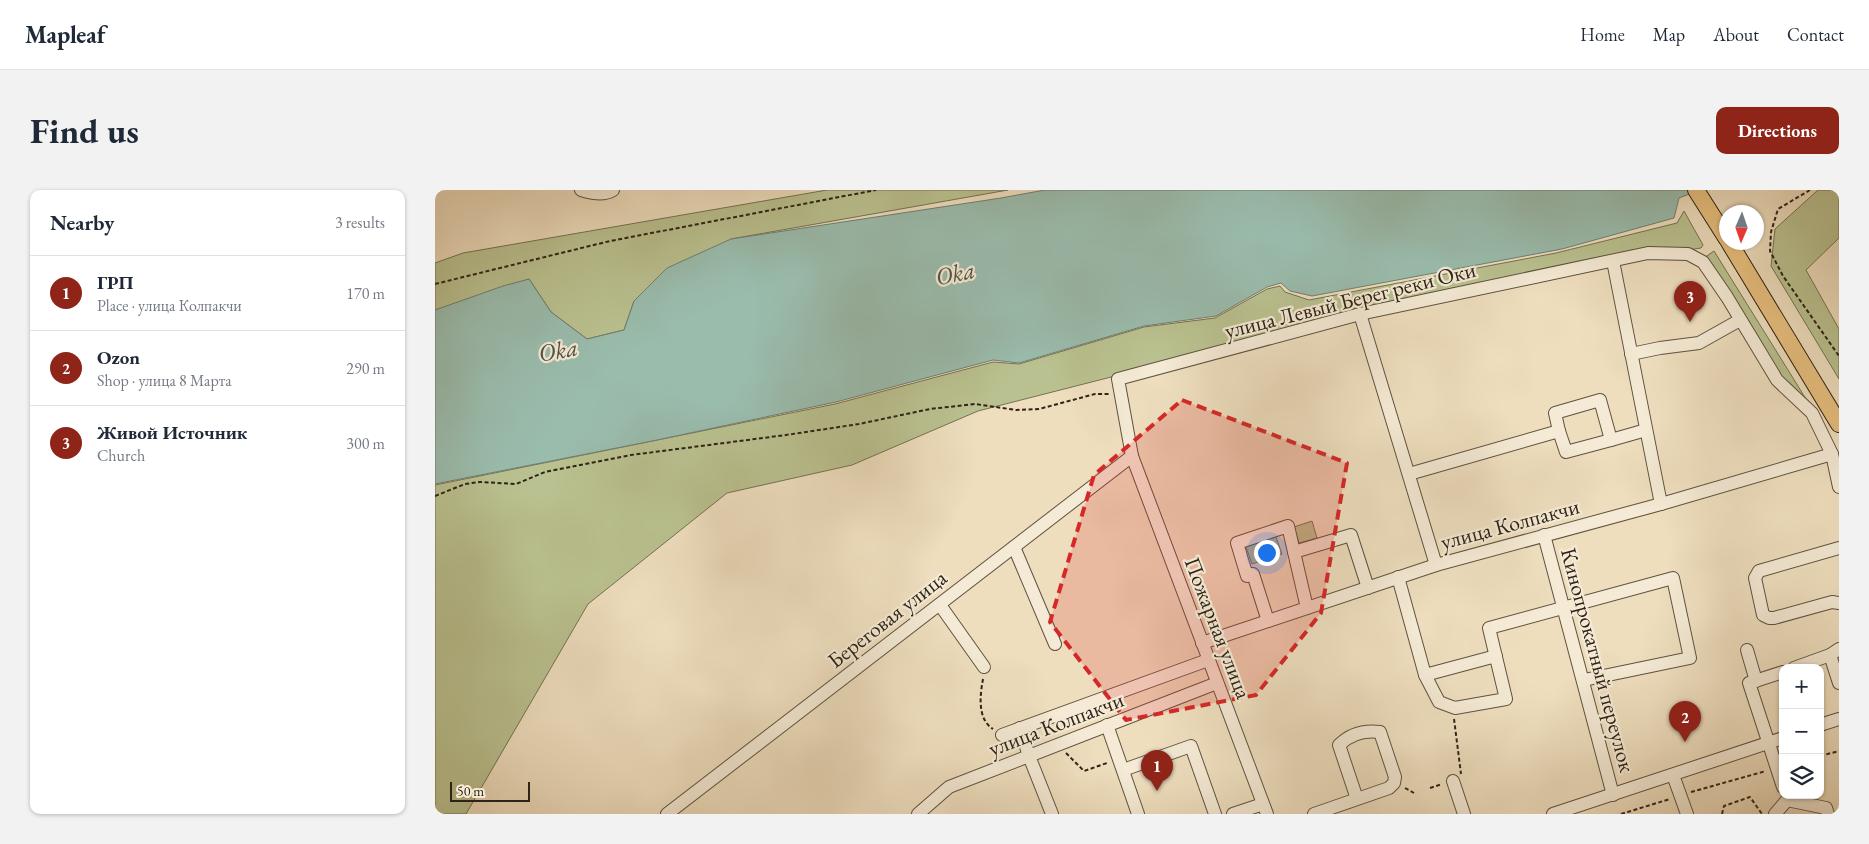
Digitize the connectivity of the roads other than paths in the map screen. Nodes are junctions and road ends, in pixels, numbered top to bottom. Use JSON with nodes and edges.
{"nodes":[{"id":1,"x":581,"y":190,"type":"edge"},
{"id":2,"x":613,"y":190,"type":"edge"},
{"id":3,"x":1696,"y":190,"type":"edge"},
{"id":4,"x":1719,"y":226,"type":"edge"},
{"id":5,"x":1734,"y":250,"type":"edge"},
{"id":6,"x":1613,"y":261,"type":"junction"},
{"id":7,"x":1360,"y":314,"type":"junction"},
{"id":8,"x":1740,"y":320,"type":"junction"},
{"id":9,"x":1631,"y":354,"type":"junction"},
{"id":10,"x":1839,"y":424,"type":"edge"},
{"id":11,"x":1646,"y":430,"type":"junction"},
{"id":12,"x":1559,"y":431,"type":"junction"},
{"id":13,"x":1611,"y":440,"type":"junction"},
{"id":14,"x":1832,"y":454,"type":"junction"},
{"id":15,"x":1132,"y":456,"type":"junction"},
{"id":16,"x":1409,"y":474,"type":"junction"},
{"id":17,"x":1839,"y":487,"type":"edge"},
{"id":18,"x":1661,"y":504,"type":"junction"},
{"id":19,"x":1544,"y":535,"type":"junction"},
{"id":20,"x":1014,"y":547,"type":"junction"},
{"id":21,"x":1839,"y":548,"type":"edge"},
{"id":22,"x":1294,"y":552,"type":"junction"},
{"id":23,"x":1436,"y":565,"type":"junction"},
{"id":24,"x":1398,"y":577,"type":"junction"},
{"id":25,"x":1367,"y":588,"type":"junction"},
{"id":26,"x":1839,"y":603,"type":"edge"},
{"id":27,"x":940,"y":605,"type":"junction"},
{"id":28,"x":1307,"y":608,"type":"junction"},
{"id":29,"x":1564,"y":608,"type":"junction"},
{"id":30,"x":1268,"y":621,"type":"junction"},
{"id":31,"x":1202,"y":643,"type":"junction"},
{"id":32,"x":1055,"y":644,"type":"dead end"},
{"id":33,"x":1747,"y":650,"type":"dead end"},
{"id":34,"x":1834,"y":652,"type":"edge"},
{"id":35,"x":1496,"y":656,"type":"junction"},
{"id":36,"x":1208,"y":660,"type":"junction"},
{"id":37,"x":1804,"y":664,"type":"edge"},
{"id":38,"x":984,"y":666,"type":"road end"},
{"id":39,"x":1779,"y":673,"type":"edge"},
{"id":40,"x":1425,"y":675,"type":"junction"},
{"id":41,"x":1584,"y":680,"type":"junction"},
{"id":42,"x":1756,"y":681,"type":"junction"},
{"id":43,"x":1217,"y":683,"type":"junction"},
{"id":44,"x":1839,"y":684,"type":"edge"},
{"id":45,"x":1839,"y":719,"type":"edge"},
{"id":46,"x":1824,"y":724,"type":"edge"},
{"id":47,"x":1107,"y":726,"type":"junction"},
{"id":48,"x":1020,"y":728,"type":"junction"},
{"id":49,"x":1002,"y":735,"type":"road end"},
{"id":50,"x":1779,"y":739,"type":"edge"},
{"id":51,"x":1769,"y":743,"type":"junction"},
{"id":52,"x":1029,"y":756,"type":"junction"},
{"id":53,"x":1121,"y":764,"type":"junction"},
{"id":54,"x":1779,"y":774,"type":"edge"},
{"id":55,"x":1673,"y":775,"type":"junction"},
{"id":56,"x":1453,"y":781,"type":"road end"},
{"id":57,"x":1613,"y":795,"type":"junction"},
{"id":58,"x":1357,"y":799,"type":"junction"},
{"id":59,"x":1785,"y":799,"type":"edge"},
{"id":60,"x":1790,"y":799,"type":"edge"},
{"id":61,"x":1591,"y":808,"type":"edge"},
{"id":62,"x":1265,"y":809,"type":"edge"},
{"id":63,"x":667,"y":814,"type":"edge"},
{"id":64,"x":918,"y":814,"type":"edge"},
{"id":65,"x":1052,"y":814,"type":"edge"},
{"id":66,"x":1138,"y":814,"type":"edge"},
{"id":67,"x":1215,"y":814,"type":"edge"},
{"id":68,"x":1233,"y":814,"type":"edge"},
{"id":69,"x":1314,"y":814,"type":"edge"},
{"id":70,"x":1464,"y":814,"type":"edge"},
{"id":71,"x":1553,"y":814,"type":"edge"},
{"id":72,"x":1687,"y":814,"type":"edge"},
{"id":73,"x":1775,"y":814,"type":"edge"},
{"id":74,"x":1829,"y":814,"type":"edge"}],
"edges":[{"from":1,"to":2,"type":"street"},
{"from":3,"to":4,"type":"main road"},
{"from":5,"to":10,"type":"main road"},
{"from":6,"to":7,"type":"street","name":"улица Левый Берег реки Оки"},
{"from":6,"to":8,"type":"street","name":"улица Левый Берег реки Оки"},
{"from":6,"to":9,"type":"street"},
{"from":7,"to":15,"type":"street","name":"улица Левый Берег реки Оки"},
{"from":7,"to":16,"type":"street"},
{"from":8,"to":9,"type":"street"},
{"from":8,"to":14,"type":"street","name":"улица Левый Берег реки Оки"},
{"from":9,"to":11,"type":"street"},
{"from":11,"to":13,"type":"street"},
{"from":11,"to":18,"type":"street"},
{"from":12,"to":13,"type":"street"},
{"from":12,"to":13,"type":"street"},
{"from":12,"to":16,"type":"street"},
{"from":14,"to":17,"type":"street","name":"улица Левый Берег реки Оки"},
{"from":14,"to":18,"type":"street","name":"улица Колпакчи"},
{"from":15,"to":20,"type":"street","name":"Береговая улица"},
{"from":15,"to":31,"type":"street","name":"Пожарная улица"},
{"from":16,"to":23,"type":"street"},
{"from":18,"to":19,"type":"street","name":"улица Колпакчи"},
{"from":19,"to":23,"type":"street","name":"улица Колпакчи"},
{"from":19,"to":29,"type":"street","name":"Кинопрокатный переулок"},
{"from":20,"to":27,"type":"street","name":"Береговая улица"},
{"from":20,"to":32,"type":"street"},
{"from":21,"to":26,"type":"street"},
{"from":22,"to":25,"type":"street"},
{"from":22,"to":28,"type":"street"},
{"from":22,"to":30,"type":"street"},
{"from":23,"to":24,"type":"street","name":"улица Колпакчи"},
{"from":24,"to":25,"type":"street","name":"улица Колпакчи"},
{"from":24,"to":40,"type":"street"},
{"from":25,"to":28,"type":"street","name":"улица Колпакчи"},
{"from":27,"to":38,"type":"street"},
{"from":27,"to":63,"type":"street","name":"Береговая улица"},
{"from":28,"to":30,"type":"street","name":"улица Колпакчи"},
{"from":29,"to":35,"type":"street"},
{"from":29,"to":41,"type":"street","name":"Кинопрокатный переулок"},
{"from":29,"to":41,"type":"street"},
{"from":30,"to":31,"type":"street","name":"улица Колпакчи"},
{"from":31,"to":36,"type":"street","name":"Пожарная улица"},
{"from":33,"to":42,"type":"street"},
{"from":34,"to":37,"type":"street"},
{"from":34,"to":44,"type":"street"},
{"from":35,"to":40,"type":"street"},
{"from":35,"to":40,"type":"street"},
{"from":36,"to":43,"type":"street","name":"Пожарная улица"},
{"from":36,"to":48,"type":"street"},
{"from":39,"to":42,"type":"street"},
{"from":41,"to":57,"type":"street","name":"Кинопрокатный переулок"},
{"from":42,"to":51,"type":"street"},
{"from":43,"to":47,"type":"street","name":"улица Колпакчи"},
{"from":43,"to":62,"type":"street","name":"Пожарная улица"},
{"from":45,"to":46,"type":"street"},
{"from":47,"to":52,"type":"street","name":"улица Колпакчи"},
{"from":47,"to":53,"type":"street"},
{"from":48,"to":49,"type":"street"},
{"from":48,"to":52,"type":"street"},
{"from":50,"to":51,"type":"street"},
{"from":51,"to":54,"type":"street"},
{"from":51,"to":55,"type":"street"},
{"from":52,"to":64,"type":"street","name":"улица Колпакчи"},
{"from":52,"to":65,"type":"street"},
{"from":53,"to":66,"type":"street"},
{"from":53,"to":67,"type":"street"},
{"from":55,"to":57,"type":"street"},
{"from":55,"to":72,"type":"street"},
{"from":56,"to":70,"type":"street"},
{"from":57,"to":61,"type":"street"},
{"from":58,"to":58,"type":"street"},
{"from":58,"to":69,"type":"street"},
{"from":59,"to":73,"type":"street"},
{"from":60,"to":74,"type":"street"},
{"from":61,"to":71,"type":"street"},
{"from":62,"to":68,"type":"street"}]}
